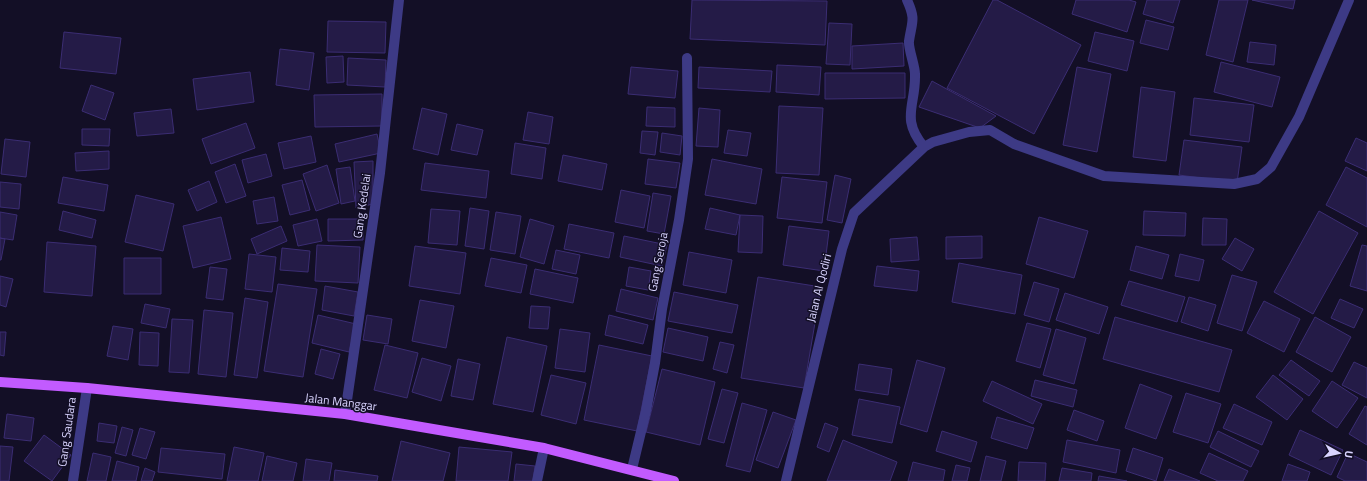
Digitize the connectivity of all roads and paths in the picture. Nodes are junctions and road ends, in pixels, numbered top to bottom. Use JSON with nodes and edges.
{"nodes":[{"id":1,"x":399,"y":0,"type":"edge"},
{"id":2,"x":907,"y":0,"type":"edge"},
{"id":3,"x":1349,"y":0,"type":"edge"},
{"id":4,"x":687,"y":58,"type":"dead end"},
{"id":5,"x":924,"y":147,"type":"junction"},
{"id":6,"x":0,"y":382,"type":"edge"},
{"id":7,"x":87,"y":388,"type":"junction"},
{"id":8,"x":345,"y":414,"type":"junction"},
{"id":9,"x":544,"y":448,"type":"junction"},
{"id":10,"x":632,"y":469,"type":"junction"},
{"id":11,"x":73,"y":481,"type":"edge"},
{"id":12,"x":537,"y":481,"type":"edge"},
{"id":13,"x":674,"y":481,"type":"edge"},
{"id":14,"x":786,"y":481,"type":"edge"}],
"edges":[{"from":1,"to":8,"type":"street","name":"Gang Kedelai"},
{"from":2,"to":5,"type":"street"},
{"from":3,"to":5,"type":"street","name":"Jalan Al Qodiri"},
{"from":4,"to":10,"type":"street","name":"Gang Seroja"},
{"from":5,"to":14,"type":"street","name":"Jalan Al Qodiri"},
{"from":6,"to":7,"type":"main road","name":"Jalan Manggar"},
{"from":7,"to":8,"type":"main road","name":"Jalan Manggar"},
{"from":7,"to":11,"type":"street","name":"Gang Saudara"},
{"from":8,"to":9,"type":"main road","name":"Jalan Manggar"},
{"from":9,"to":10,"type":"main road","name":"Jalan Manggar"},
{"from":9,"to":12,"type":"street"},
{"from":10,"to":13,"type":"main road","name":"Jalan Manggar"}]}
